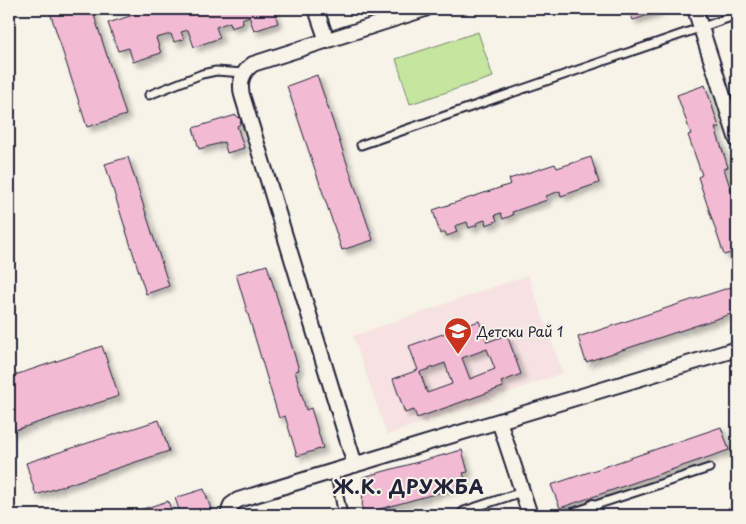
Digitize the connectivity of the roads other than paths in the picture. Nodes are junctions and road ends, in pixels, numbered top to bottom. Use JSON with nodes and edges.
{"nodes":[{"id":1,"x":316,"y":9,"type":"edge"},
{"id":2,"x":425,"y":9,"type":"edge"},
{"id":3,"x":695,"y":9,"type":"edge"},
{"id":4,"x":737,"y":15,"type":"edge"},
{"id":5,"x":701,"y":28,"type":"junction"},
{"id":6,"x":327,"y":41,"type":"junction"},
{"id":7,"x":244,"y":73,"type":"junction"},
{"id":8,"x":149,"y":95,"type":"dead end"},
{"id":9,"x":737,"y":140,"type":"edge"},
{"id":10,"x":361,"y":145,"type":"dead end"},
{"id":11,"x":737,"y":349,"type":"edge"},
{"id":12,"x":499,"y":421,"type":"junction"},
{"id":13,"x":355,"y":465,"type":"junction"},
{"id":14,"x":709,"y":468,"type":"dead end"},
{"id":15,"x":334,"y":472,"type":"junction"},
{"id":16,"x":522,"y":492,"type":"junction"},
{"id":17,"x":595,"y":510,"type":"edge"},
{"id":18,"x":228,"y":515,"type":"edge"},
{"id":19,"x":343,"y":515,"type":"edge"},
{"id":20,"x":460,"y":515,"type":"edge"},
{"id":21,"x":530,"y":515,"type":"edge"},
{"id":22,"x":565,"y":515,"type":"edge"}],
"edges":[{"from":1,"to":6,"type":"street"},
{"from":2,"to":6,"type":"street"},
{"from":3,"to":5,"type":"street"},
{"from":4,"to":5,"type":"lane"},
{"from":5,"to":9,"type":"street"},
{"from":5,"to":10,"type":"lane"},
{"from":6,"to":7,"type":"street"},
{"from":7,"to":8,"type":"lane"},
{"from":7,"to":13,"type":"street"},
{"from":11,"to":12,"type":"street"},
{"from":12,"to":13,"type":"street"},
{"from":12,"to":16,"type":"street"},
{"from":13,"to":15,"type":"street"},
{"from":14,"to":17,"type":"lane"},
{"from":15,"to":18,"type":"street"},
{"from":15,"to":19,"type":"lane"},
{"from":16,"to":20,"type":"lane"},
{"from":16,"to":21,"type":"street"},
{"from":17,"to":22,"type":"lane"}]}
